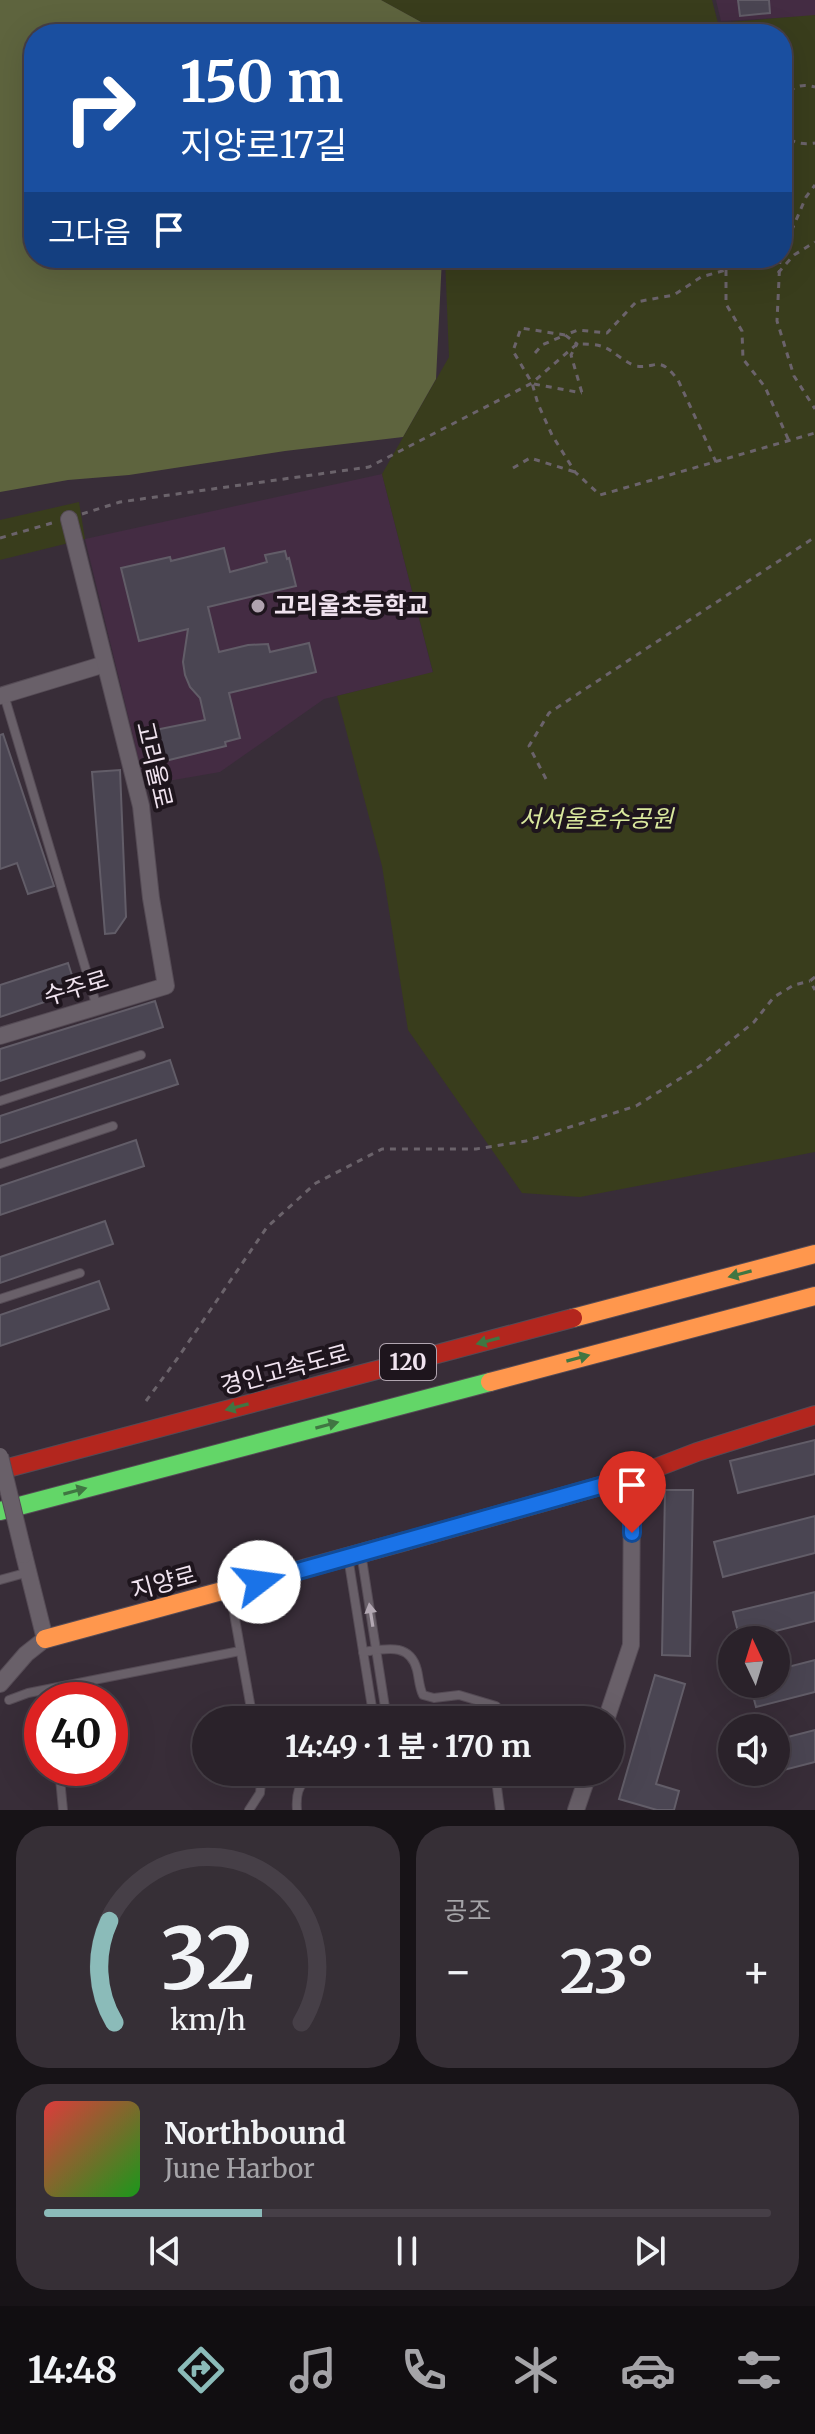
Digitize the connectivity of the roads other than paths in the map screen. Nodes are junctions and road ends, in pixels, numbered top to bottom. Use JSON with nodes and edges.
{"nodes":[{"id":1,"x":69,"y":519,"type":"road end"},
{"id":2,"x":105,"y":664,"type":"junction"},
{"id":3,"x":2,"y":696,"type":"edge"},
{"id":4,"x":166,"y":986,"type":"joint"},
{"id":5,"x":97,"y":1007,"type":"junction"},
{"id":6,"x":0,"y":1036,"type":"edge"},
{"id":7,"x":141,"y":1055,"type":"dead end"},
{"id":8,"x":0,"y":1101,"type":"edge"},
{"id":9,"x":113,"y":1126,"type":"dead end"},
{"id":10,"x":0,"y":1164,"type":"edge"},
{"id":11,"x":815,"y":1254,"type":"edge"},
{"id":12,"x":80,"y":1273,"type":"dead end"},
{"id":13,"x":815,"y":1296,"type":"edge"},
{"id":14,"x":0,"y":1299,"type":"edge"},
{"id":15,"x":815,"y":1415,"type":"edge"},
{"id":16,"x":0,"y":1456,"type":"edge"},
{"id":17,"x":0,"y":1470,"type":"edge"},
{"id":18,"x":632,"y":1477,"type":"junction"},
{"id":19,"x":0,"y":1511,"type":"edge"},
{"id":20,"x":355,"y":1556,"type":"junction"},
{"id":21,"x":29,"y":1572,"type":"junction"},
{"id":22,"x":0,"y":1580,"type":"edge"},
{"id":23,"x":230,"y":1590,"type":"junction"},
{"id":24,"x":45,"y":1639,"type":"junction"},
{"id":25,"x":376,"y":1650,"type":"junction"},
{"id":26,"x":240,"y":1651,"type":"junction"},
{"id":27,"x":363,"y":1652,"type":"junction"},
{"id":28,"x":0,"y":1684,"type":"edge"},
{"id":29,"x":9,"y":1700,"type":"dead end"},
{"id":30,"x":250,"y":1706,"type":"edge"},
{"id":31,"x":372,"y":1706,"type":"edge"},
{"id":32,"x":385,"y":1706,"type":"edge"},
{"id":33,"x":496,"y":1706,"type":"dead end"},
{"id":34,"x":611,"y":1706,"type":"edge"},
{"id":35,"x":61,"y":1786,"type":"edge"},
{"id":36,"x":261,"y":1786,"type":"edge"},
{"id":37,"x":299,"y":1786,"type":"edge"},
{"id":38,"x":497,"y":1786,"type":"edge"},
{"id":39,"x":584,"y":1786,"type":"edge"},
{"id":40,"x":63,"y":1810,"type":"edge"},
{"id":41,"x":249,"y":1810,"type":"edge"},
{"id":42,"x":297,"y":1810,"type":"edge"},
{"id":43,"x":500,"y":1810,"type":"edge"},
{"id":44,"x":576,"y":1810,"type":"edge"}],
"edges":[{"from":1,"to":2,"type":"street","name":"고리울로"},
{"from":2,"to":3,"type":"street"},
{"from":2,"to":4,"type":"street","name":"고리울로"},
{"from":3,"to":5,"type":"lane"},
{"from":4,"to":5,"type":"street","name":"수주로"},
{"from":5,"to":6,"type":"street","name":"수주로"},
{"from":7,"to":8,"type":"lane"},
{"from":9,"to":10,"type":"lane"},
{"from":11,"to":17,"type":"main road","name":"경인고속도로","number":"120","one_way":true},
{"from":12,"to":14,"type":"lane"},
{"from":19,"to":13,"type":"main road","number":"120","one_way":true},
{"from":15,"to":18,"type":"main road","name":"지양로"},
{"from":16,"to":21,"type":"street","bridge":true},
{"from":18,"to":20,"type":"main road","name":"지양로"},
{"from":18,"to":34,"type":"street"},
{"from":20,"to":23,"type":"main road","name":"지양로"},
{"from":25,"to":20,"type":"lane","one_way":true},
{"from":20,"to":27,"type":"lane"},
{"from":21,"to":22,"type":"lane"},
{"from":21,"to":24,"type":"street"},
{"from":23,"to":24,"type":"main road","name":"지양로"},
{"from":23,"to":26,"type":"lane"},
{"from":24,"to":28,"type":"street","name":"지양로"},
{"from":25,"to":27,"type":"lane"},
{"from":25,"to":32,"type":"lane"},
{"from":25,"to":33,"type":"lane"},
{"from":26,"to":29,"type":"lane"},
{"from":26,"to":30,"type":"lane"},
{"from":27,"to":31,"type":"lane"},
{"from":35,"to":40,"type":"lane"},
{"from":36,"to":41,"type":"lane"},
{"from":37,"to":42,"type":"lane"},
{"from":38,"to":43,"type":"lane"},
{"from":39,"to":44,"type":"street"}]}
